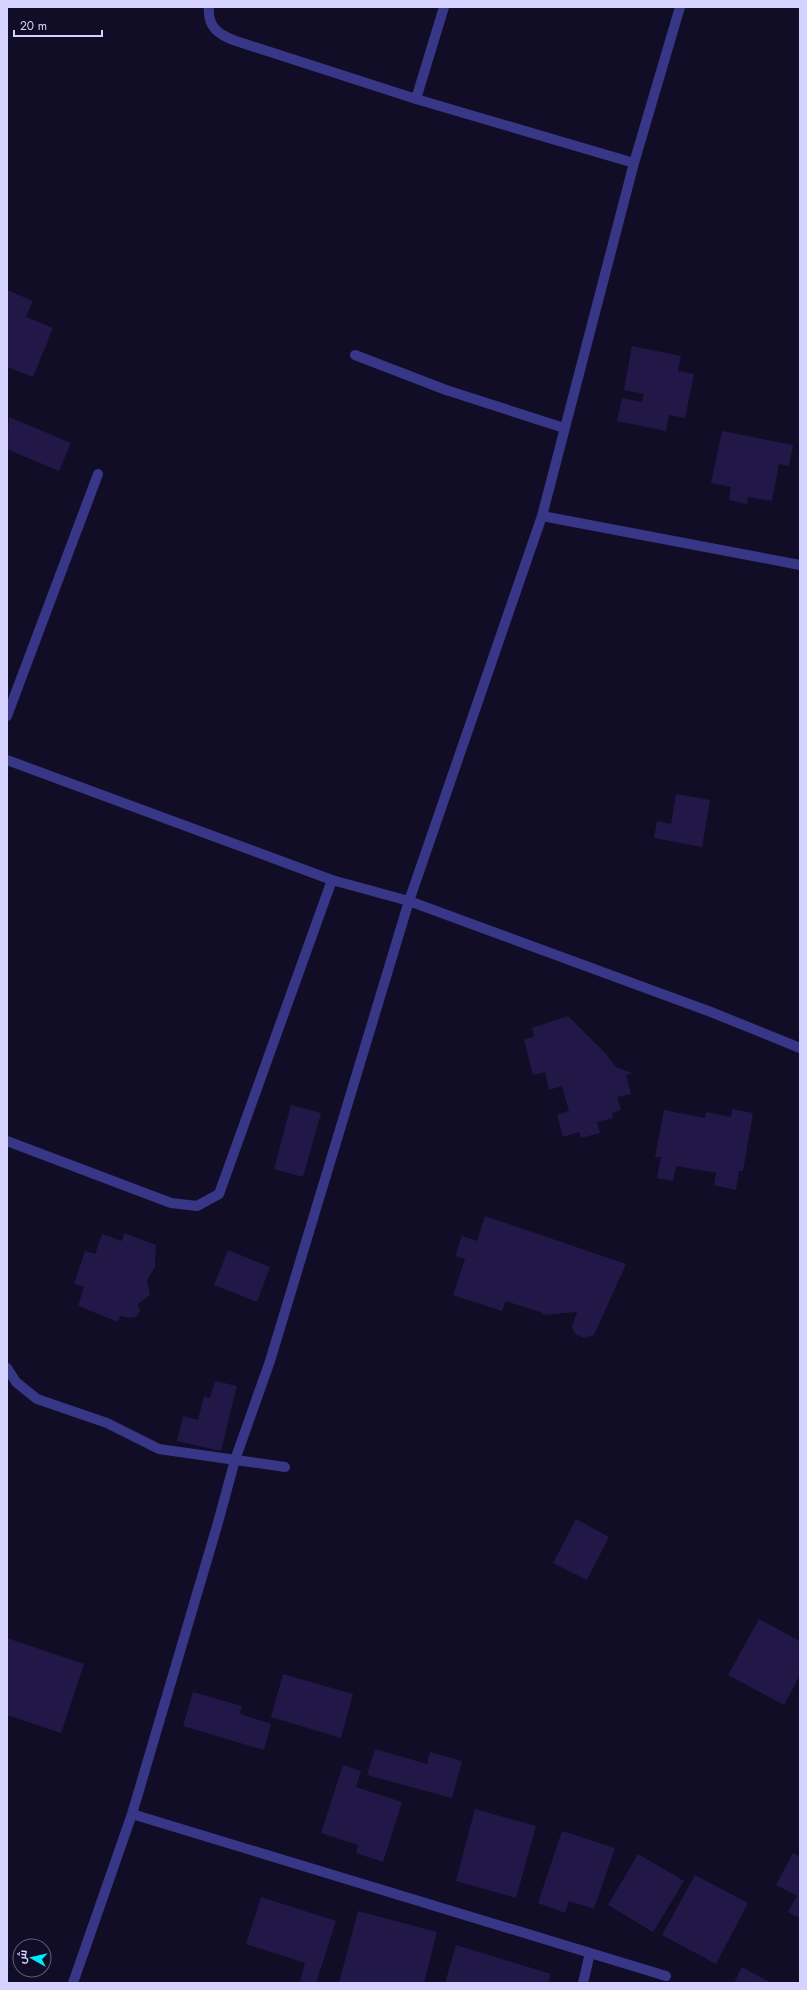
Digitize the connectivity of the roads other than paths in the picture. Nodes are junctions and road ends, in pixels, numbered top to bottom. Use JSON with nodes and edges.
{"nodes":[{"id":1,"x":209,"y":7,"type":"edge"},
{"id":2,"x":444,"y":7,"type":"edge"},
{"id":3,"x":680,"y":7,"type":"edge"},
{"id":4,"x":416,"y":99,"type":"junction"},
{"id":5,"x":634,"y":163,"type":"junction"},
{"id":6,"x":355,"y":355,"type":"dead end"},
{"id":7,"x":564,"y":428,"type":"junction"},
{"id":8,"x":98,"y":474,"type":"dead end"},
{"id":9,"x":542,"y":516,"type":"junction"},
{"id":10,"x":800,"y":565,"type":"edge"},
{"id":11,"x":7,"y":716,"type":"edge"},
{"id":12,"x":7,"y":760,"type":"edge"},
{"id":13,"x":332,"y":880,"type":"junction"},
{"id":14,"x":409,"y":901,"type":"junction"},
{"id":15,"x":800,"y":1048,"type":"edge"},
{"id":16,"x":7,"y":1140,"type":"edge"},
{"id":17,"x":7,"y":1368,"type":"edge"},
{"id":18,"x":235,"y":1460,"type":"junction"},
{"id":19,"x":284,"y":1467,"type":"dead end"},
{"id":20,"x":132,"y":1814,"type":"junction"},
{"id":21,"x":590,"y":1953,"type":"junction"},
{"id":22,"x":666,"y":1976,"type":"dead end"},
{"id":23,"x":73,"y":1983,"type":"edge"},
{"id":24,"x":583,"y":1983,"type":"edge"}],
"edges":[{"from":1,"to":4,"type":"street"},
{"from":2,"to":4,"type":"street"},
{"from":3,"to":5,"type":"street"},
{"from":4,"to":5,"type":"street"},
{"from":5,"to":7,"type":"street"},
{"from":6,"to":7,"type":"street"},
{"from":7,"to":9,"type":"street"},
{"from":8,"to":11,"type":"street"},
{"from":9,"to":10,"type":"street"},
{"from":9,"to":14,"type":"street"},
{"from":12,"to":13,"type":"street"},
{"from":13,"to":14,"type":"street"},
{"from":13,"to":16,"type":"street"},
{"from":14,"to":15,"type":"street"},
{"from":14,"to":18,"type":"street"},
{"from":17,"to":18,"type":"street"},
{"from":18,"to":19,"type":"street"},
{"from":18,"to":20,"type":"street"},
{"from":20,"to":21,"type":"street"},
{"from":20,"to":23,"type":"street"},
{"from":21,"to":22,"type":"street"},
{"from":21,"to":24,"type":"street"}]}
